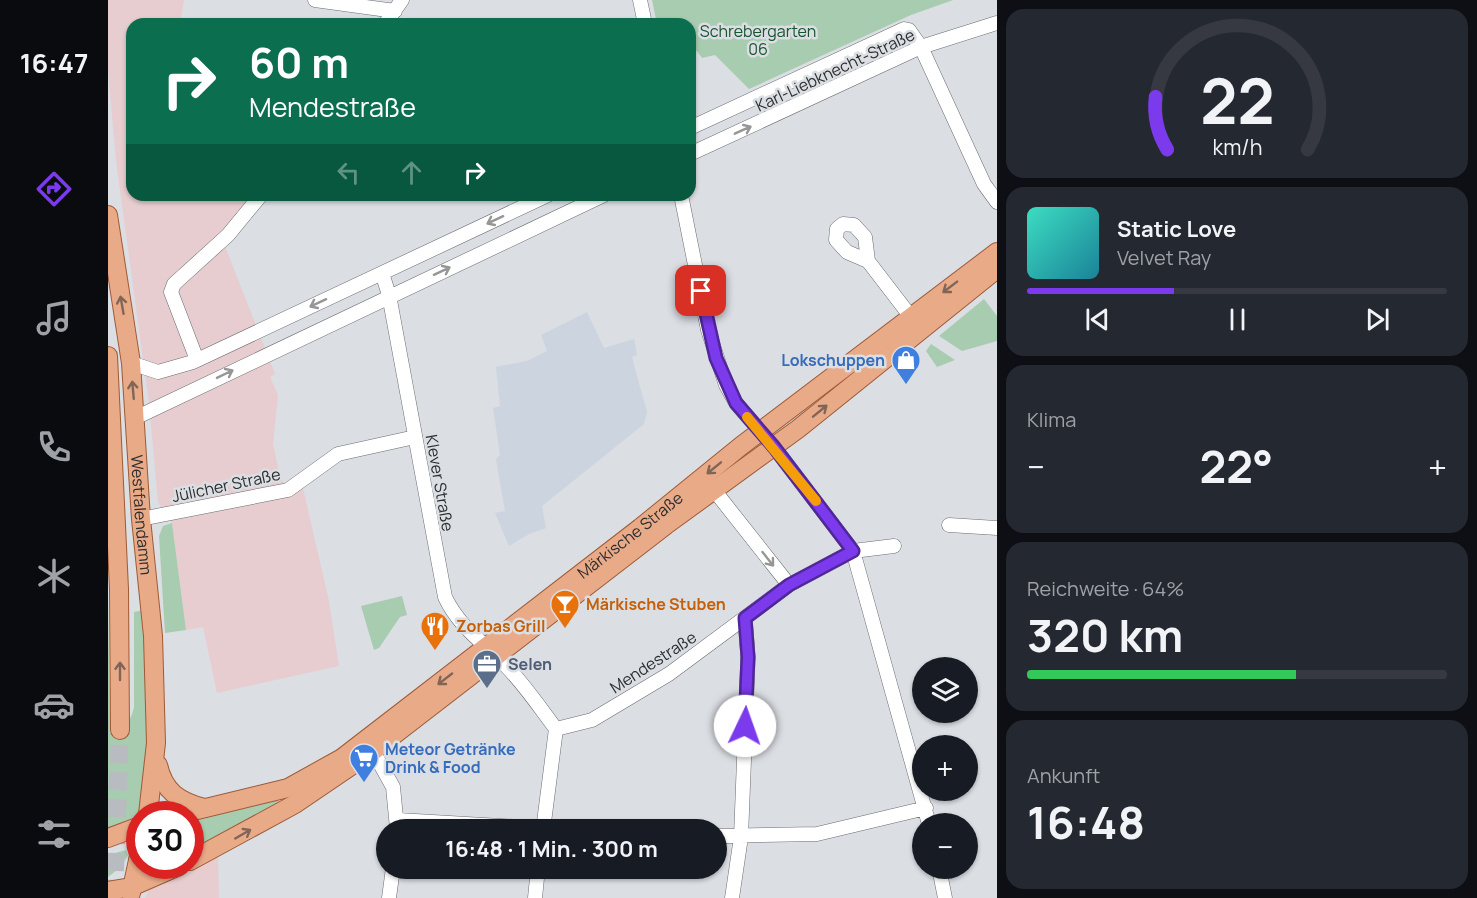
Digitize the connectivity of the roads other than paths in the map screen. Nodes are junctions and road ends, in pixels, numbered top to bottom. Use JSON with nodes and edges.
{"nodes":[{"id":1,"x":315,"y":0,"type":"edge"},
{"id":2,"x":640,"y":0,"type":"edge"},
{"id":3,"x":399,"y":5,"type":"edge"},
{"id":4,"x":389,"y":18,"type":"edge"},
{"id":5,"x":644,"y":18,"type":"edge"},
{"id":6,"x":997,"y":23,"type":"edge"},
{"id":7,"x":921,"y":47,"type":"junction"},
{"id":8,"x":696,"y":125,"type":"edge"},
{"id":9,"x":696,"y":151,"type":"edge"},
{"id":10,"x":256,"y":201,"type":"edge"},
{"id":11,"x":535,"y":201,"type":"edge"},
{"id":12,"x":591,"y":201,"type":"edge"},
{"id":13,"x":682,"y":201,"type":"edge"},
{"id":14,"x":997,"y":202,"type":"edge"},
{"id":15,"x":108,"y":214,"type":"edge"},
{"id":16,"x":997,"y":252,"type":"edge"},
{"id":17,"x":868,"y":261,"type":"dead end"},
{"id":18,"x":997,"y":269,"type":"edge"},
{"id":19,"x":382,"y":273,"type":"junction"},
{"id":20,"x":389,"y":296,"type":"junction"},
{"id":21,"x":911,"y":317,"type":"junction"},
{"id":22,"x":108,"y":356,"type":"edge"},
{"id":23,"x":195,"y":361,"type":"junction"},
{"id":24,"x":130,"y":363,"type":"junction"},
{"id":25,"x":204,"y":384,"type":"junction"},
{"id":26,"x":135,"y":418,"type":"junction"},
{"id":27,"x":760,"y":432,"type":"junction"},
{"id":28,"x":415,"y":437,"type":"junction"},
{"id":29,"x":774,"y":447,"type":"junction"},
{"id":30,"x":714,"y":490,"type":"junction"},
{"id":31,"x":141,"y":519,"type":"junction"},
{"id":32,"x":950,"y":525,"type":"dead end"},
{"id":33,"x":997,"y":528,"type":"edge"},
{"id":34,"x":894,"y":546,"type":"dead end"},
{"id":35,"x":853,"y":551,"type":"junction"},
{"id":36,"x":789,"y":585,"type":"junction"},
{"id":37,"x":745,"y":618,"type":"junction"},
{"id":38,"x":490,"y":653,"type":"junction"},
{"id":39,"x":556,"y":729,"type":"junction"},
{"id":40,"x":120,"y":730,"type":"tunnel mouth"},
{"id":41,"x":373,"y":752,"type":"junction"},
{"id":42,"x":156,"y":755,"type":"junction"},
{"id":43,"x":150,"y":801,"type":"edge"},
{"id":44,"x":206,"y":808,"type":"joint"},
{"id":45,"x":926,"y":808,"type":"junction"},
{"id":46,"x":927,"y":813,"type":"edge"},
{"id":47,"x":397,"y":819,"type":"edge"},
{"id":48,"x":544,"y":819,"type":"edge"},
{"id":49,"x":126,"y":831,"type":"edge"},
{"id":50,"x":727,"y":836,"type":"edge"},
{"id":51,"x":741,"y":837,"type":"junction"},
{"id":52,"x":108,"y":838,"type":"edge"},
{"id":53,"x":204,"y":853,"type":"edge"},
{"id":54,"x":155,"y":879,"type":"edge"},
{"id":55,"x":392,"y":879,"type":"edge"},
{"id":56,"x":537,"y":879,"type":"edge"},
{"id":57,"x":941,"y":879,"type":"edge"},
{"id":58,"x":108,"y":891,"type":"edge"},
{"id":59,"x":131,"y":892,"type":"edge"},
{"id":60,"x":389,"y":898,"type":"edge"},
{"id":61,"x":535,"y":898,"type":"edge"},
{"id":62,"x":732,"y":898,"type":"edge"},
{"id":63,"x":945,"y":898,"type":"edge"}],
"edges":[{"from":1,"to":3,"type":"street"},
{"from":2,"to":5,"type":"street"},
{"from":3,"to":4,"type":"street"},
{"from":6,"to":7,"type":"street","name":"Karl-Liebknecht-Straße"},
{"from":7,"to":8,"type":"street","name":"Karl-Liebknecht-Straße"},
{"from":9,"to":7,"type":"street","name":"Karl-Liebknecht-Straße","one_way":true},
{"from":7,"to":14,"type":"street"},
{"from":10,"to":23,"type":"street"},
{"from":11,"to":19,"type":"street","one_way":true},
{"from":20,"to":12,"type":"street","one_way":true},
{"from":13,"to":27,"type":"street"},
{"from":24,"to":15,"type":"main road","name":"Westfalendamm","one_way":true},
{"from":16,"to":21,"type":"main road","name":"Märkische Straße","one_way":true},
{"from":17,"to":21,"type":"street"},
{"from":29,"to":18,"type":"main road","name":"Märkische Straße","one_way":true},
{"from":19,"to":20,"type":"street"},
{"from":19,"to":23,"type":"street","one_way":true},
{"from":25,"to":20,"type":"street","one_way":true},
{"from":20,"to":28,"type":"street","name":"Klever Straße"},
{"from":21,"to":27,"type":"main road","name":"Märkische Straße"},
{"from":40,"to":22,"type":"main road","name":"Westfalendamm","one_way":true},
{"from":23,"to":24,"type":"street"},
{"from":23,"to":25,"type":"street"},
{"from":26,"to":24,"type":"main road","name":"Westfalendamm","one_way":true},
{"from":25,"to":26,"type":"street"},
{"from":26,"to":31,"type":"main road","name":"Westfalendamm"},
{"from":27,"to":29,"type":"street"},
{"from":27,"to":38,"type":"main road","name":"Märkische Straße","one_way":true},
{"from":28,"to":31,"type":"street","name":"Jülicher Straße"},
{"from":28,"to":38,"type":"street","name":"Klever Straße"},
{"from":29,"to":30,"type":"main road","name":"Märkische Straße"},
{"from":29,"to":35,"type":"street"},
{"from":30,"to":36,"type":"street","one_way":true},
{"from":30,"to":38,"type":"main road","name":"Märkische Straße"},
{"from":31,"to":42,"type":"main road","name":"Westfalendamm"},
{"from":32,"to":33,"type":"street"},
{"from":34,"to":35,"type":"street","name":"Mendestraße"},
{"from":35,"to":36,"type":"street","name":"Mendestraße"},
{"from":35,"to":45,"type":"street"},
{"from":36,"to":37,"type":"street","name":"Mendestraße"},
{"from":37,"to":39,"type":"street","name":"Mendestraße"},
{"from":37,"to":51,"type":"street"},
{"from":38,"to":39,"type":"street","name":"Klever Straße"},
{"from":38,"to":41,"type":"main road","name":"Märkische Straße"},
{"from":38,"to":44,"type":"main road","name":"Märkische Straße","one_way":true},
{"from":39,"to":48,"type":"street"},
{"from":41,"to":47,"type":"street"},
{"from":53,"to":41,"type":"main road","name":"Märkische Straße","one_way":true},
{"from":42,"to":43,"type":"main road","name":"Westfalendamm"},
{"from":42,"to":44,"type":"main road"},
{"from":45,"to":46,"type":"street"},
{"from":45,"to":51,"type":"street"},
{"from":49,"to":52,"type":"main road"},
{"from":50,"to":51,"type":"street"},
{"from":51,"to":62,"type":"street"},
{"from":54,"to":59,"type":"main road"},
{"from":55,"to":60,"type":"street"},
{"from":56,"to":61,"type":"street"},
{"from":57,"to":63,"type":"street"},
{"from":58,"to":59,"type":"main road"}]}
